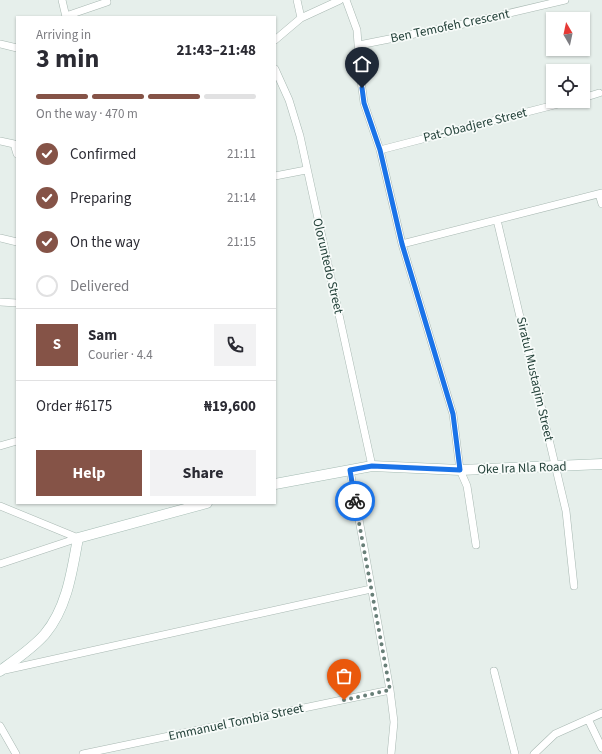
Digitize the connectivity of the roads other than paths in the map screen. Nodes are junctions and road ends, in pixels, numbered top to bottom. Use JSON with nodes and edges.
{"nodes":[{"id":1,"x":62,"y":0,"type":"edge"},
{"id":2,"x":297,"y":0,"type":"edge"},
{"id":3,"x":340,"y":0,"type":"edge"},
{"id":4,"x":346,"y":0,"type":"edge"},
{"id":5,"x":565,"y":0,"type":"edge"},
{"id":6,"x":107,"y":2,"type":"dead end"},
{"id":7,"x":66,"y":16,"type":"edge"},
{"id":8,"x":301,"y":18,"type":"junction"},
{"id":9,"x":276,"y":39,"type":"edge"},
{"id":10,"x":0,"y":44,"type":"edge"},
{"id":11,"x":359,"y":45,"type":"junction"},
{"id":12,"x":16,"y":48,"type":"edge"},
{"id":13,"x":276,"y":71,"type":"edge"},
{"id":14,"x":599,"y":93,"type":"dead end"},
{"id":15,"x":590,"y":96,"type":"edge"},
{"id":16,"x":546,"y":107,"type":"edge"},
{"id":17,"x":0,"y":141,"type":"edge"},
{"id":18,"x":16,"y":143,"type":"edge"},
{"id":19,"x":380,"y":150,"type":"junction"},
{"id":20,"x":306,"y":170,"type":"junction"},
{"id":21,"x":276,"y":176,"type":"edge"},
{"id":22,"x":601,"y":193,"type":"edge"},
{"id":23,"x":602,"y":204,"type":"edge"},
{"id":24,"x":497,"y":220,"type":"junction"},
{"id":25,"x":0,"y":238,"type":"edge"},
{"id":26,"x":16,"y":242,"type":"edge"},
{"id":27,"x":402,"y":244,"type":"junction"},
{"id":28,"x":0,"y":302,"type":"edge"},
{"id":29,"x":16,"y":303,"type":"edge"},
{"id":30,"x":16,"y":441,"type":"edge"},
{"id":31,"x":0,"y":446,"type":"edge"},
{"id":32,"x":602,"y":464,"type":"edge"},
{"id":33,"x":372,"y":466,"type":"junction"},
{"id":34,"x":554,"y":467,"type":"junction"},
{"id":35,"x":350,"y":470,"type":"junction"},
{"id":36,"x":460,"y":470,"type":"junction"},
{"id":37,"x":276,"y":484,"type":"edge"},
{"id":38,"x":203,"y":504,"type":"edge"},
{"id":39,"x":0,"y":506,"type":"edge"},
{"id":40,"x":78,"y":538,"type":"junction"},
{"id":41,"x":476,"y":545,"type":"dead end"},
{"id":42,"x":0,"y":564,"type":"edge"},
{"id":43,"x":574,"y":586,"type":"dead end"},
{"id":44,"x":371,"y":589,"type":"junction"},
{"id":45,"x":0,"y":671,"type":"edge"},
{"id":46,"x":494,"y":671,"type":"dead end"},
{"id":47,"x":390,"y":690,"type":"junction"},
{"id":48,"x":602,"y":713,"type":"edge"},
{"id":49,"x":588,"y":719,"type":"junction"},
{"id":50,"x":0,"y":726,"type":"edge"},
{"id":51,"x":602,"y":748,"type":"edge"},
{"id":52,"x":16,"y":754,"type":"edge"},
{"id":53,"x":82,"y":754,"type":"edge"},
{"id":54,"x":392,"y":754,"type":"edge"},
{"id":55,"x":515,"y":754,"type":"edge"},
{"id":56,"x":534,"y":754,"type":"edge"}],
"edges":[{"from":1,"to":7,"type":"street"},
{"from":2,"to":8,"type":"street"},
{"from":3,"to":8,"type":"street"},
{"from":4,"to":11,"type":"street"},
{"from":5,"to":11,"type":"street","name":"Ben Temofeh Crescent"},
{"from":6,"to":7,"type":"street"},
{"from":8,"to":9,"type":"street"},
{"from":10,"to":12,"type":"street"},
{"from":11,"to":19,"type":"street"},
{"from":13,"to":20,"type":"street","name":"Oloruntedo Street"},
{"from":14,"to":15,"type":"street"},
{"from":16,"to":19,"type":"street","name":"Pat-Obadjere Street"},
{"from":17,"to":18,"type":"street"},
{"from":19,"to":27,"type":"street"},
{"from":20,"to":21,"type":"street"},
{"from":20,"to":33,"type":"street","name":"Oloruntedo Street"},
{"from":22,"to":23,"type":"street"},
{"from":22,"to":24,"type":"street"},
{"from":24,"to":27,"type":"street"},
{"from":24,"to":34,"type":"street","name":"Siratul Mustaqim Street"},
{"from":25,"to":26,"type":"street"},
{"from":27,"to":36,"type":"street"},
{"from":28,"to":29,"type":"street"},
{"from":30,"to":31,"type":"street"},
{"from":32,"to":34,"type":"street","name":"Oke Ira Nla Road"},
{"from":33,"to":35,"type":"street","name":"Oke Ira Nla Road"},
{"from":33,"to":36,"type":"street","name":"Oke Ira Nla Road"},
{"from":34,"to":36,"type":"street","name":"Oke Ira Nla Road"},
{"from":34,"to":43,"type":"street","name":"Siratul Mustaqim Street"},
{"from":35,"to":37,"type":"street","name":"Oke Ira Nla Road"},
{"from":35,"to":44,"type":"street"},
{"from":36,"to":41,"type":"street"},
{"from":38,"to":40,"type":"street"},
{"from":39,"to":40,"type":"street"},
{"from":40,"to":42,"type":"street"},
{"from":40,"to":45,"type":"street"},
{"from":44,"to":45,"type":"street"},
{"from":44,"to":47,"type":"street"},
{"from":46,"to":55,"type":"street"},
{"from":47,"to":53,"type":"street","name":"Emmanuel Tombia Street"},
{"from":47,"to":54,"type":"street"},
{"from":48,"to":49,"type":"street"},
{"from":49,"to":51,"type":"street"},
{"from":49,"to":56,"type":"street"},
{"from":50,"to":52,"type":"street"}]}
